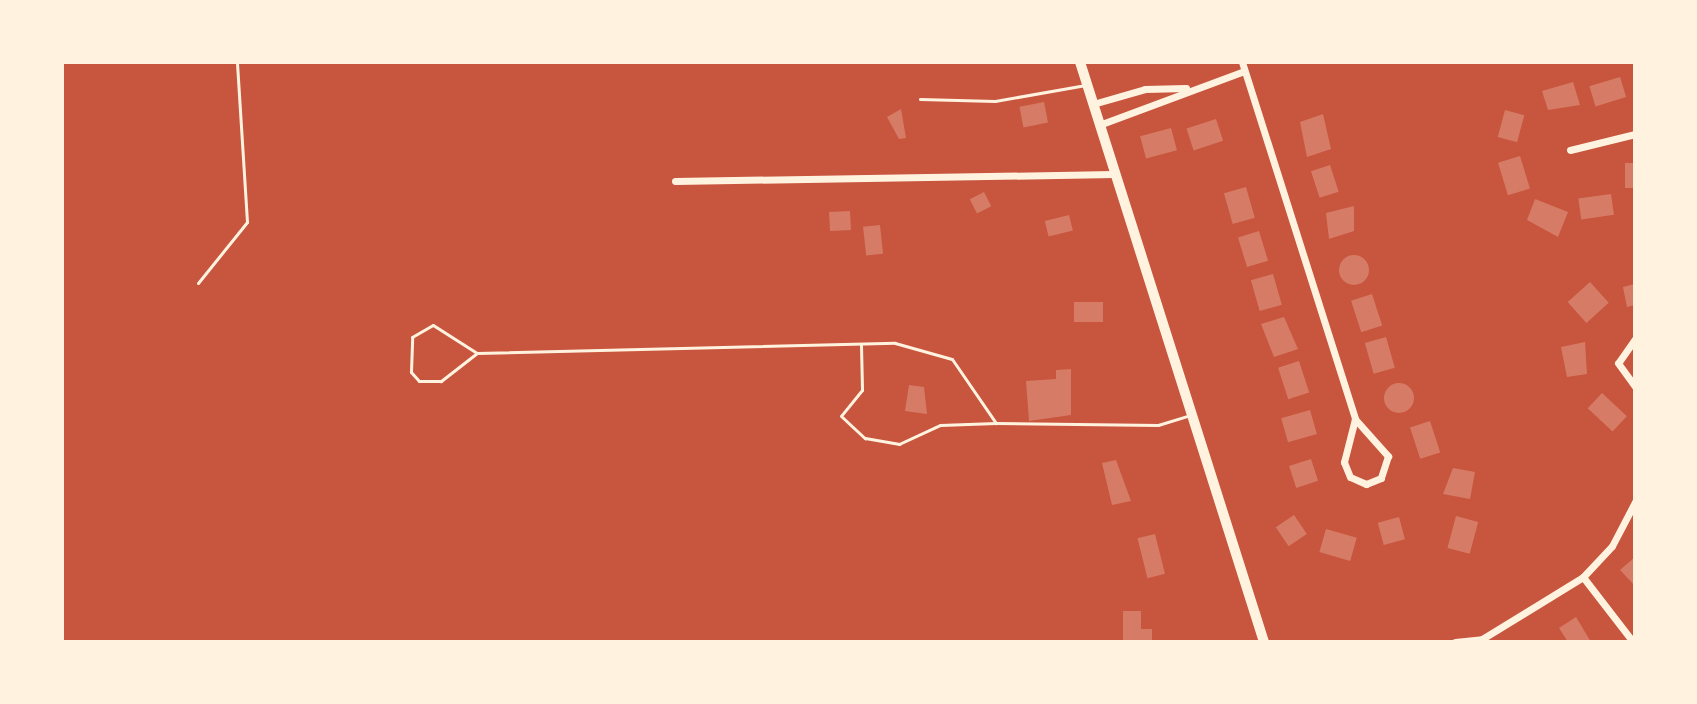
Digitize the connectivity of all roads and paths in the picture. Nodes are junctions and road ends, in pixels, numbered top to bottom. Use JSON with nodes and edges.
{"nodes":[{"id":1,"x":237,"y":62,"type":"edge"},
{"id":2,"x":1080,"y":62,"type":"edge"},
{"id":3,"x":1242,"y":62,"type":"edge"},
{"id":4,"x":1244,"y":71,"type":"junction"},
{"id":5,"x":1086,"y":84,"type":"junction"},
{"id":6,"x":1192,"y":88,"type":"junction"},
{"id":7,"x":920,"y":99,"type":"dead end"},
{"id":8,"x":1093,"y":104,"type":"junction"},
{"id":9,"x":1099,"y":125,"type":"junction"},
{"id":10,"x":1635,"y":134,"type":"edge"},
{"id":11,"x":1570,"y":150,"type":"dead end"},
{"id":12,"x":1114,"y":174,"type":"junction"},
{"id":13,"x":675,"y":181,"type":"dead end"},
{"id":14,"x":198,"y":283,"type":"dead end"},
{"id":15,"x":1635,"y":339,"type":"edge"},
{"id":16,"x":861,"y":345,"type":"junction"},
{"id":17,"x":477,"y":353,"type":"junction"},
{"id":18,"x":1635,"y":386,"type":"edge"},
{"id":19,"x":1192,"y":415,"type":"junction"},
{"id":20,"x":1355,"y":419,"type":"junction"},
{"id":21,"x":996,"y":423,"type":"junction"},
{"id":22,"x":1635,"y":502,"type":"edge"},
{"id":23,"x":1583,"y":577,"type":"junction"},
{"id":24,"x":1264,"y":642,"type":"edge"},
{"id":25,"x":1455,"y":642,"type":"edge"},
{"id":26,"x":1633,"y":642,"type":"edge"}],
"edges":[{"from":1,"to":14,"type":"lane"},
{"from":2,"to":5,"type":"main road"},
{"from":3,"to":4,"type":"street"},
{"from":4,"to":6,"type":"street"},
{"from":4,"to":20,"type":"street"},
{"from":5,"to":7,"type":"lane"},
{"from":5,"to":8,"type":"main road"},
{"from":6,"to":8,"type":"street"},
{"from":6,"to":9,"type":"street"},
{"from":8,"to":9,"type":"main road"},
{"from":9,"to":12,"type":"main road"},
{"from":10,"to":11,"type":"street"},
{"from":12,"to":13,"type":"street"},
{"from":12,"to":19,"type":"main road"},
{"from":15,"to":18,"type":"street"},
{"from":16,"to":17,"type":"lane"},
{"from":16,"to":21,"type":"lane"},
{"from":16,"to":21,"type":"lane"},
{"from":17,"to":17,"type":"lane"},
{"from":19,"to":21,"type":"lane"},
{"from":19,"to":24,"type":"main road"},
{"from":20,"to":20,"type":"street"},
{"from":22,"to":23,"type":"street"},
{"from":23,"to":25,"type":"street"},
{"from":23,"to":26,"type":"street"}]}
